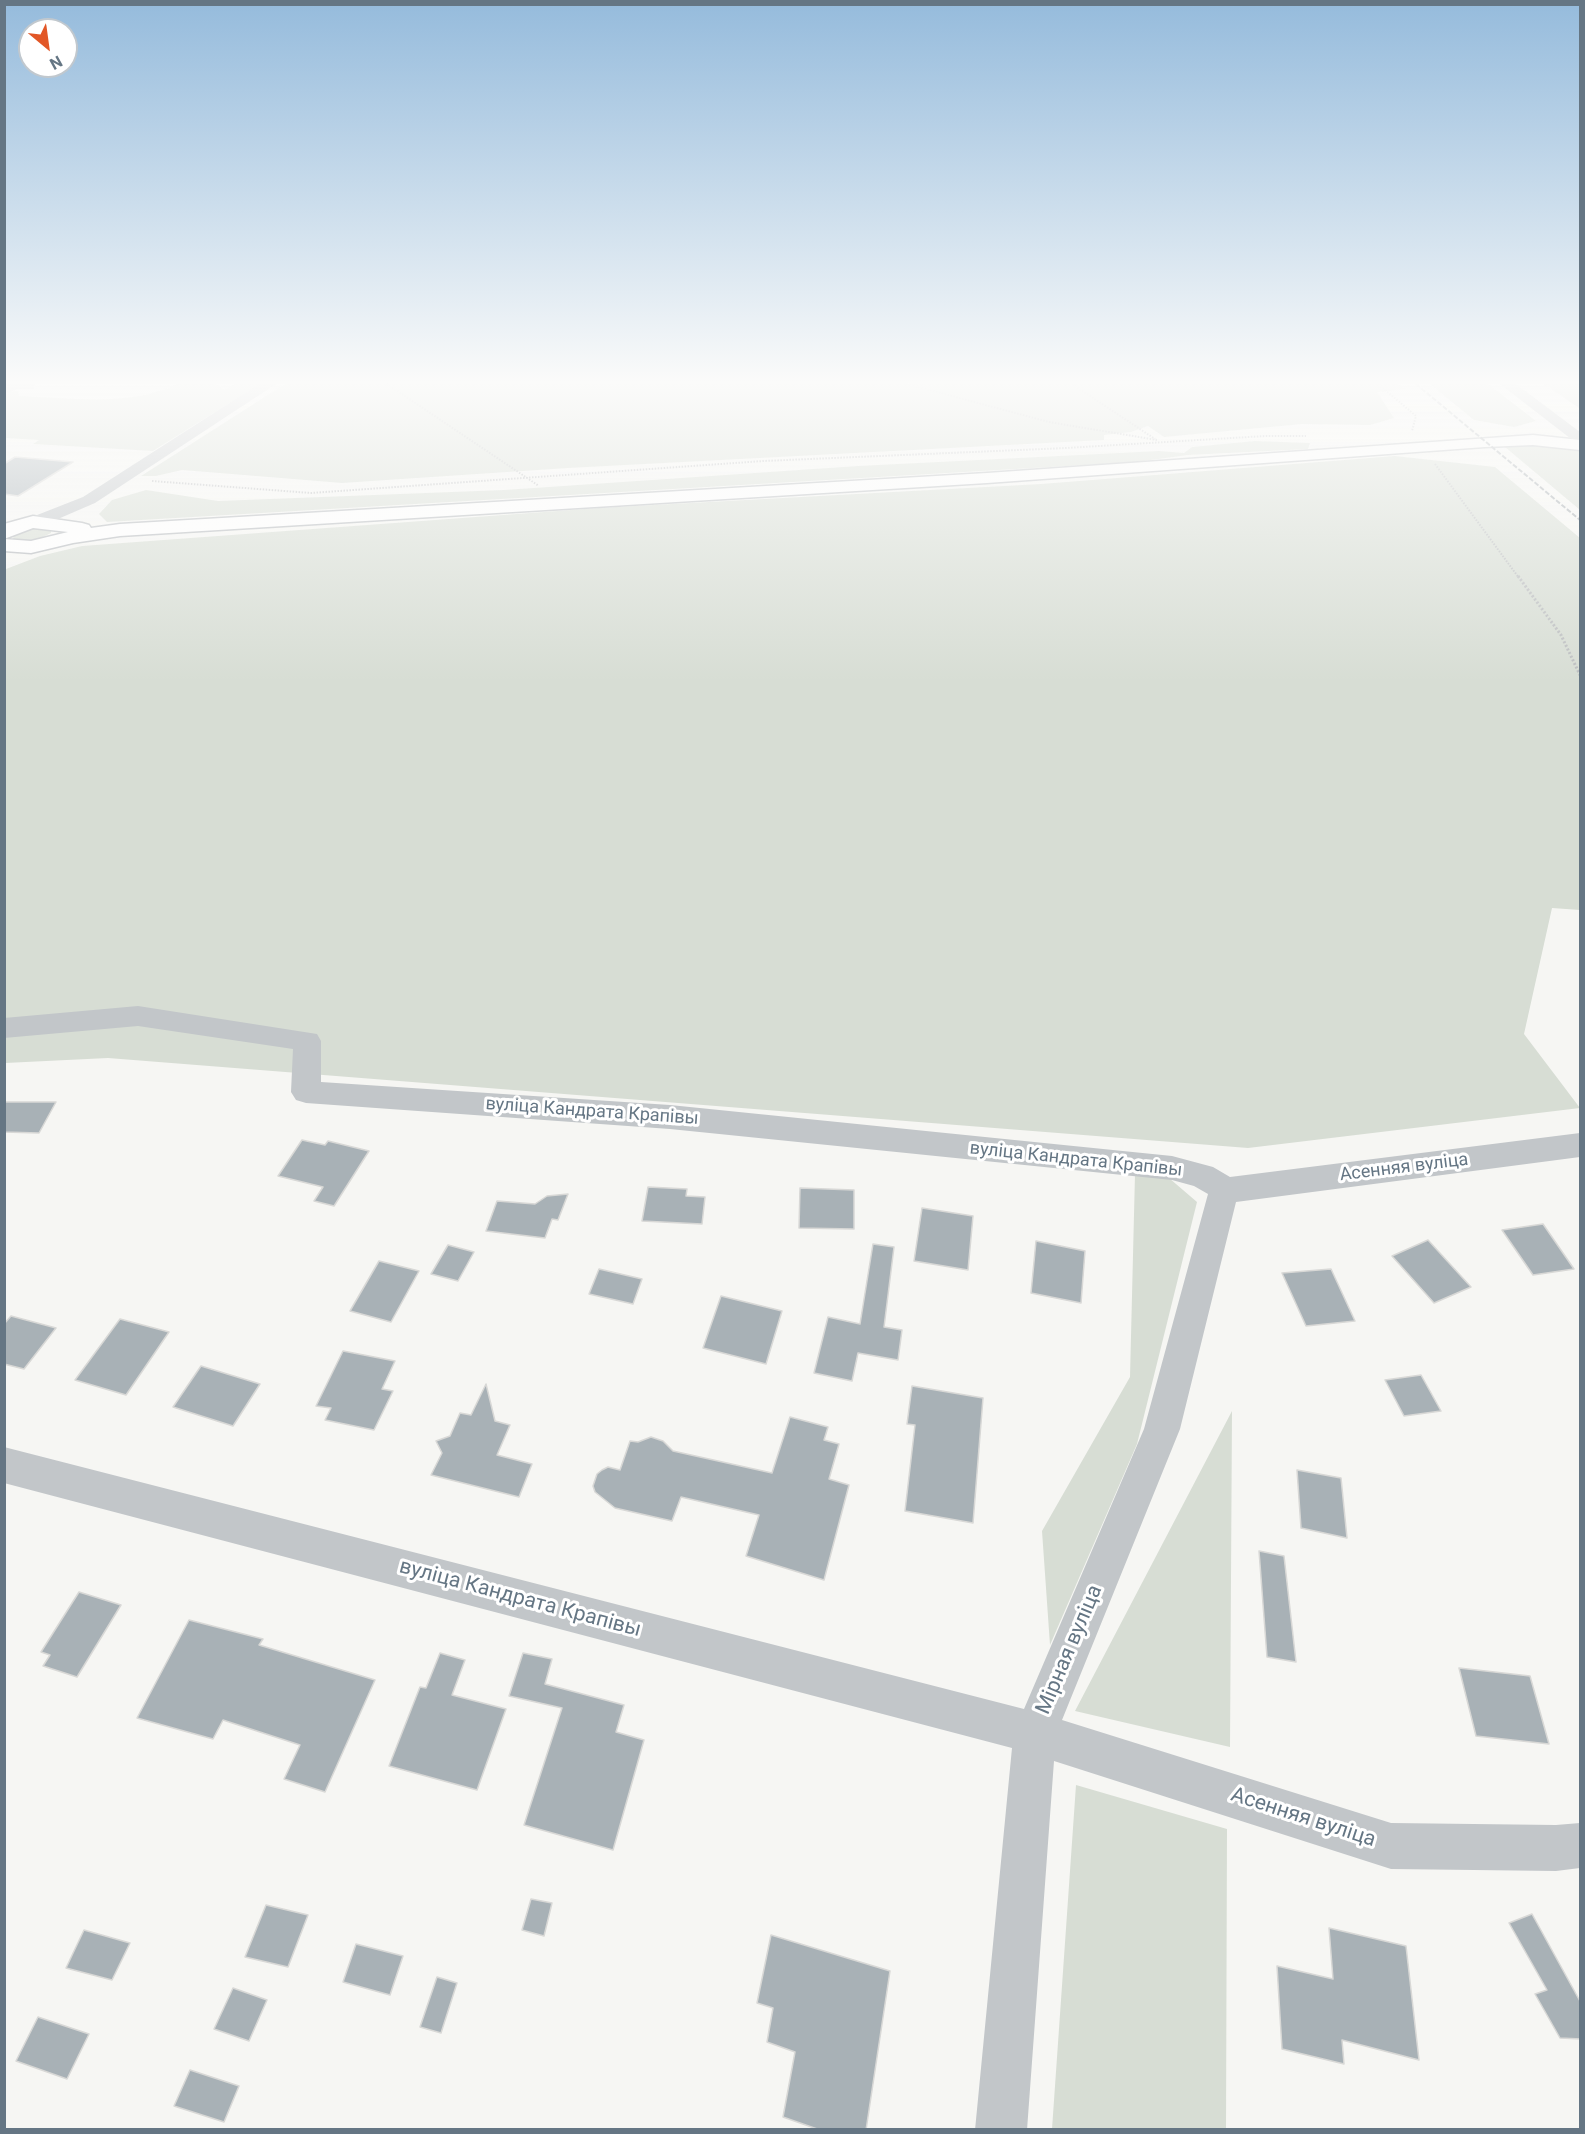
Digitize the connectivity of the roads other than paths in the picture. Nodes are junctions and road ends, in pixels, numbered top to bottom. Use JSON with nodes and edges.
{"nodes":[{"id":1,"x":116,"y":484,"type":"edge"},
{"id":2,"x":893,"y":484,"type":"edge"},
{"id":3,"x":89,"y":500,"type":"junction"},
{"id":4,"x":38,"y":521,"type":"junction"},
{"id":5,"x":64,"y":526,"type":"junction"},
{"id":6,"x":9,"y":529,"type":"edge"},
{"id":7,"x":120,"y":530,"type":"junction"},
{"id":8,"x":44,"y":544,"type":"junction"},
{"id":9,"x":4,"y":545,"type":"edge"},
{"id":10,"x":4,"y":556,"type":"edge"},
{"id":11,"x":4,"y":1028,"type":"edge"},
{"id":12,"x":1581,"y":1145,"type":"edge"},
{"id":13,"x":1227,"y":1190,"type":"junction"},
{"id":14,"x":4,"y":1465,"type":"edge"},
{"id":15,"x":1035,"y":1733,"type":"junction"},
{"id":16,"x":1581,"y":1846,"type":"edge"},
{"id":17,"x":1001,"y":2130,"type":"edge"}],
"edges":[{"from":1,"to":3,"type":"street"},
{"from":2,"to":7,"type":"main road"},
{"from":3,"to":4,"type":"street"},
{"from":3,"to":5,"type":"street"},
{"from":4,"to":5,"type":"main road"},
{"from":4,"to":6,"type":"main road"},
{"from":5,"to":7,"type":"main road"},
{"from":5,"to":8,"type":"main road"},
{"from":7,"to":8,"type":"main road"},
{"from":8,"to":9,"type":"main road"},
{"from":8,"to":10,"type":"main road"},
{"from":11,"to":13,"type":"street","name":"вуліца Кандрата Крапівы"},
{"from":12,"to":13,"type":"street","name":"Асенняя вуліца"},
{"from":13,"to":15,"type":"street","name":"Мірная вуліца"},
{"from":14,"to":15,"type":"street","name":"вуліца Кандрата Крапівы"},
{"from":15,"to":16,"type":"street","name":"Асенняя вуліца"},
{"from":15,"to":17,"type":"street","name":"Мірная вуліца"}]}
